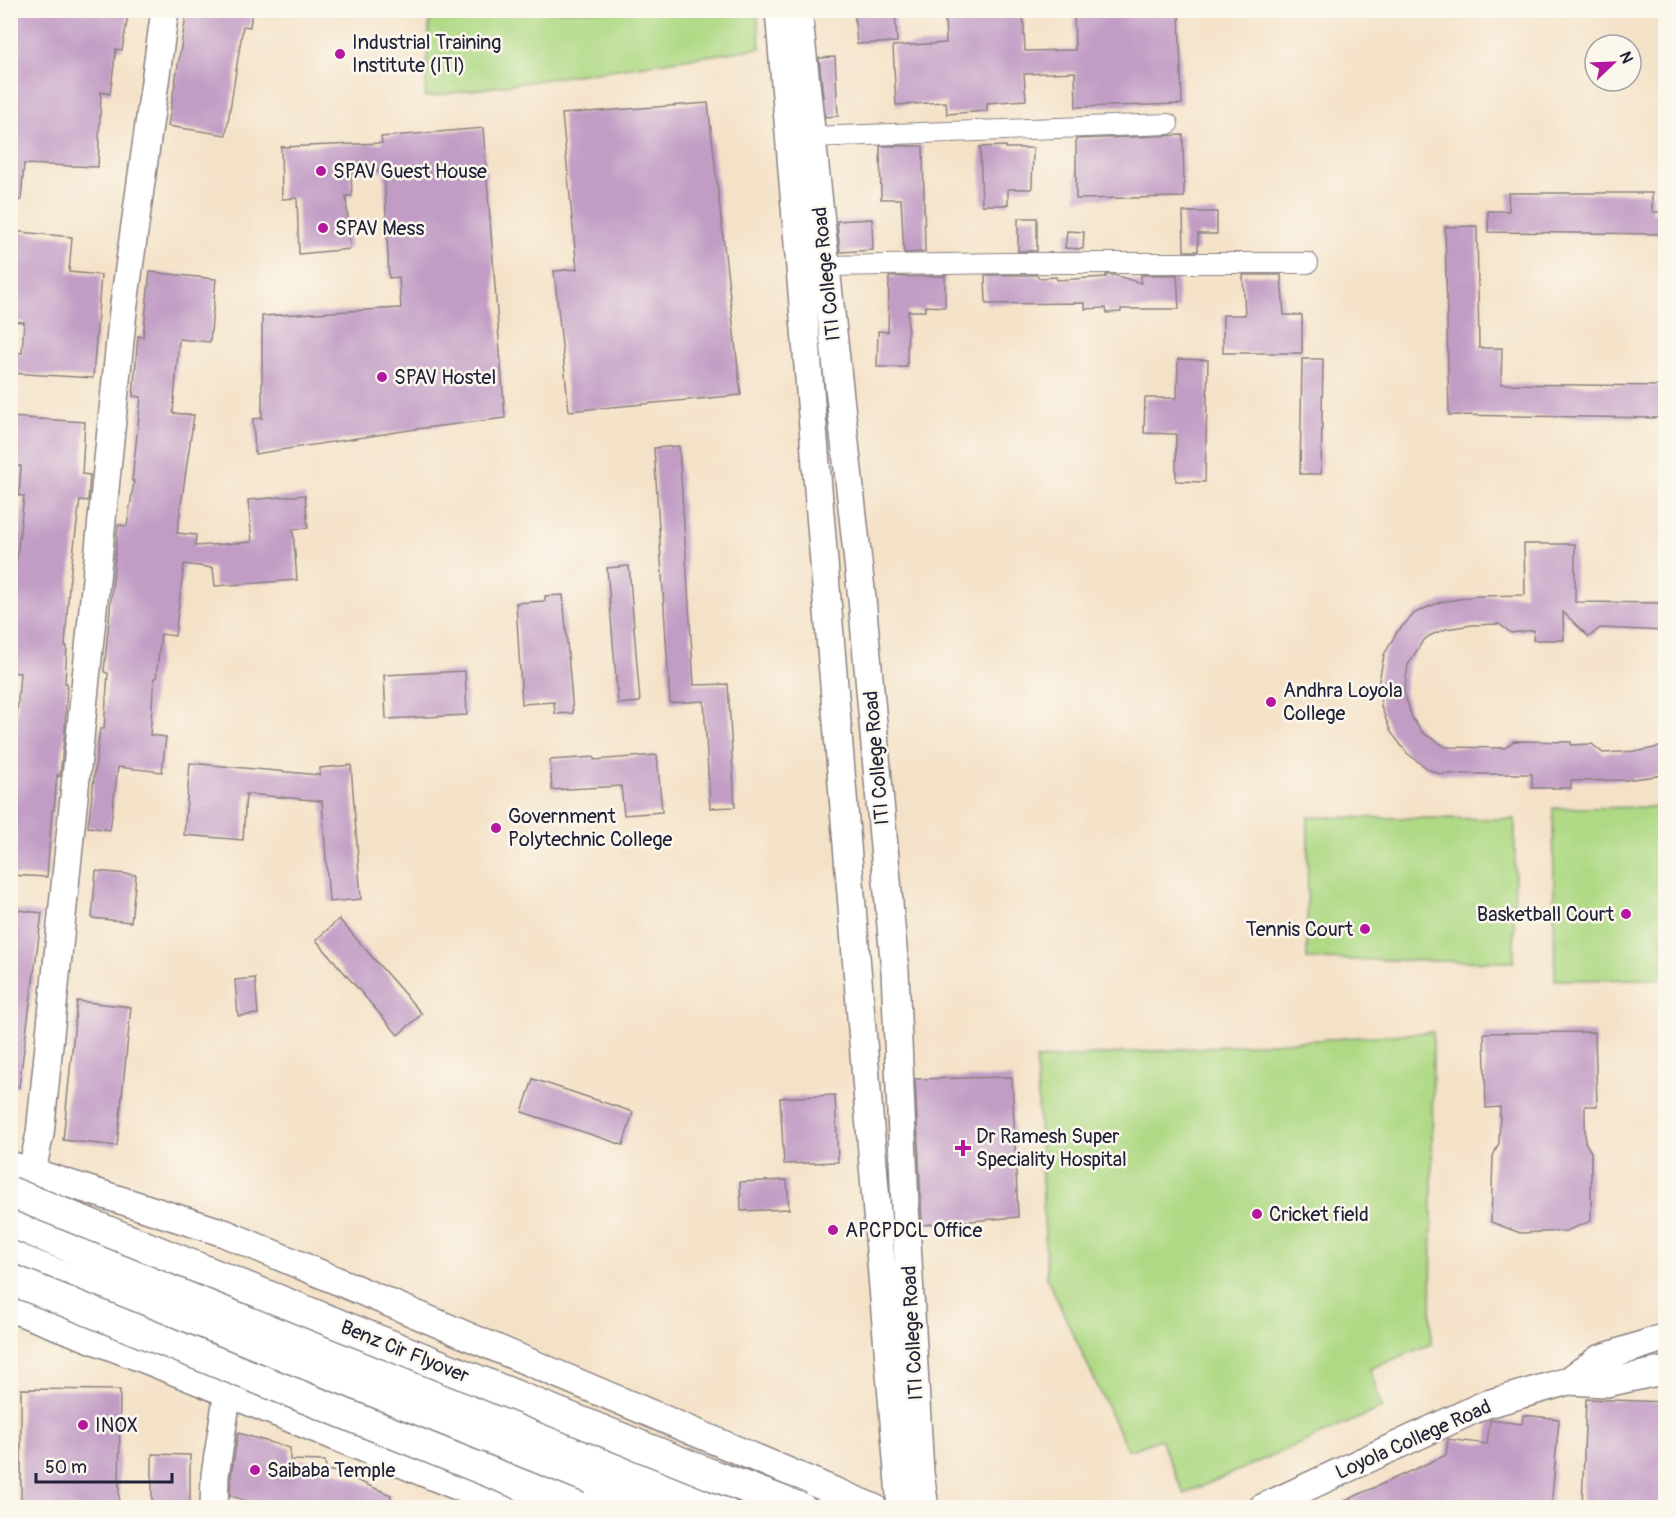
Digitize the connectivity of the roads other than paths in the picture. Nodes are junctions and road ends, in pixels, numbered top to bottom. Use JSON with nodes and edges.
{"nodes":[{"id":1,"x":165,"y":10,"type":"edge"},
{"id":2,"x":779,"y":10,"type":"edge"},
{"id":3,"x":798,"y":10,"type":"edge"},
{"id":4,"x":1168,"y":124,"type":"dead end"},
{"id":5,"x":811,"y":137,"type":"junction"},
{"id":6,"x":1308,"y":263,"type":"dead end"},
{"id":7,"x":826,"y":266,"type":"junction"},
{"id":8,"x":17,"y":1176,"type":"edge"},
{"id":9,"x":15,"y":1224,"type":"edge"},
{"id":10,"x":10,"y":1256,"type":"edge"},
{"id":11,"x":10,"y":1279,"type":"edge"},
{"id":12,"x":10,"y":1308,"type":"edge"},
{"id":13,"x":1665,"y":1337,"type":"edge"},
{"id":14,"x":234,"y":1345,"type":"junction"},
{"id":15,"x":1665,"y":1370,"type":"edge"},
{"id":16,"x":1568,"y":1381,"type":"junction"},
{"id":17,"x":228,"y":1393,"type":"junction"},
{"id":18,"x":214,"y":1508,"type":"edge"},
{"id":19,"x":511,"y":1508,"type":"edge"},
{"id":20,"x":579,"y":1508,"type":"edge"},
{"id":21,"x":652,"y":1508,"type":"edge"},
{"id":22,"x":722,"y":1508,"type":"edge"},
{"id":23,"x":801,"y":1508,"type":"edge"},
{"id":24,"x":874,"y":1508,"type":"edge"},
{"id":25,"x":901,"y":1508,"type":"edge"},
{"id":26,"x":925,"y":1508,"type":"edge"},
{"id":27,"x":1262,"y":1508,"type":"edge"}],
"edges":[{"from":1,"to":8,"type":"street"},
{"from":2,"to":25,"type":"street","name":"ITI College Road"},
{"from":3,"to":5,"type":"street","name":"ITI College Road"},
{"from":4,"to":5,"type":"street"},
{"from":5,"to":7,"type":"street","name":"ITI College Road"},
{"from":6,"to":7,"type":"street"},
{"from":7,"to":26,"type":"street","name":"ITI College Road"},
{"from":8,"to":9,"type":"street"},
{"from":8,"to":23,"type":"main road","name":"Benz Cir Flyover","bridge":true},
{"from":8,"to":24,"type":"street"},
{"from":9,"to":22,"type":"main road"},
{"from":10,"to":14,"type":"main road"},
{"from":11,"to":20,"type":"main road","bridge":true},
{"from":12,"to":17,"type":"street"},
{"from":13,"to":16,"type":"street","name":"Loyola College Road"},
{"from":14,"to":17,"type":"street"},
{"from":14,"to":21,"type":"main road"},
{"from":15,"to":16,"type":"street","name":"Loyola College Road"},
{"from":16,"to":27,"type":"street","name":"Loyola College Road"},
{"from":17,"to":18,"type":"street"},
{"from":17,"to":19,"type":"street"}]}
